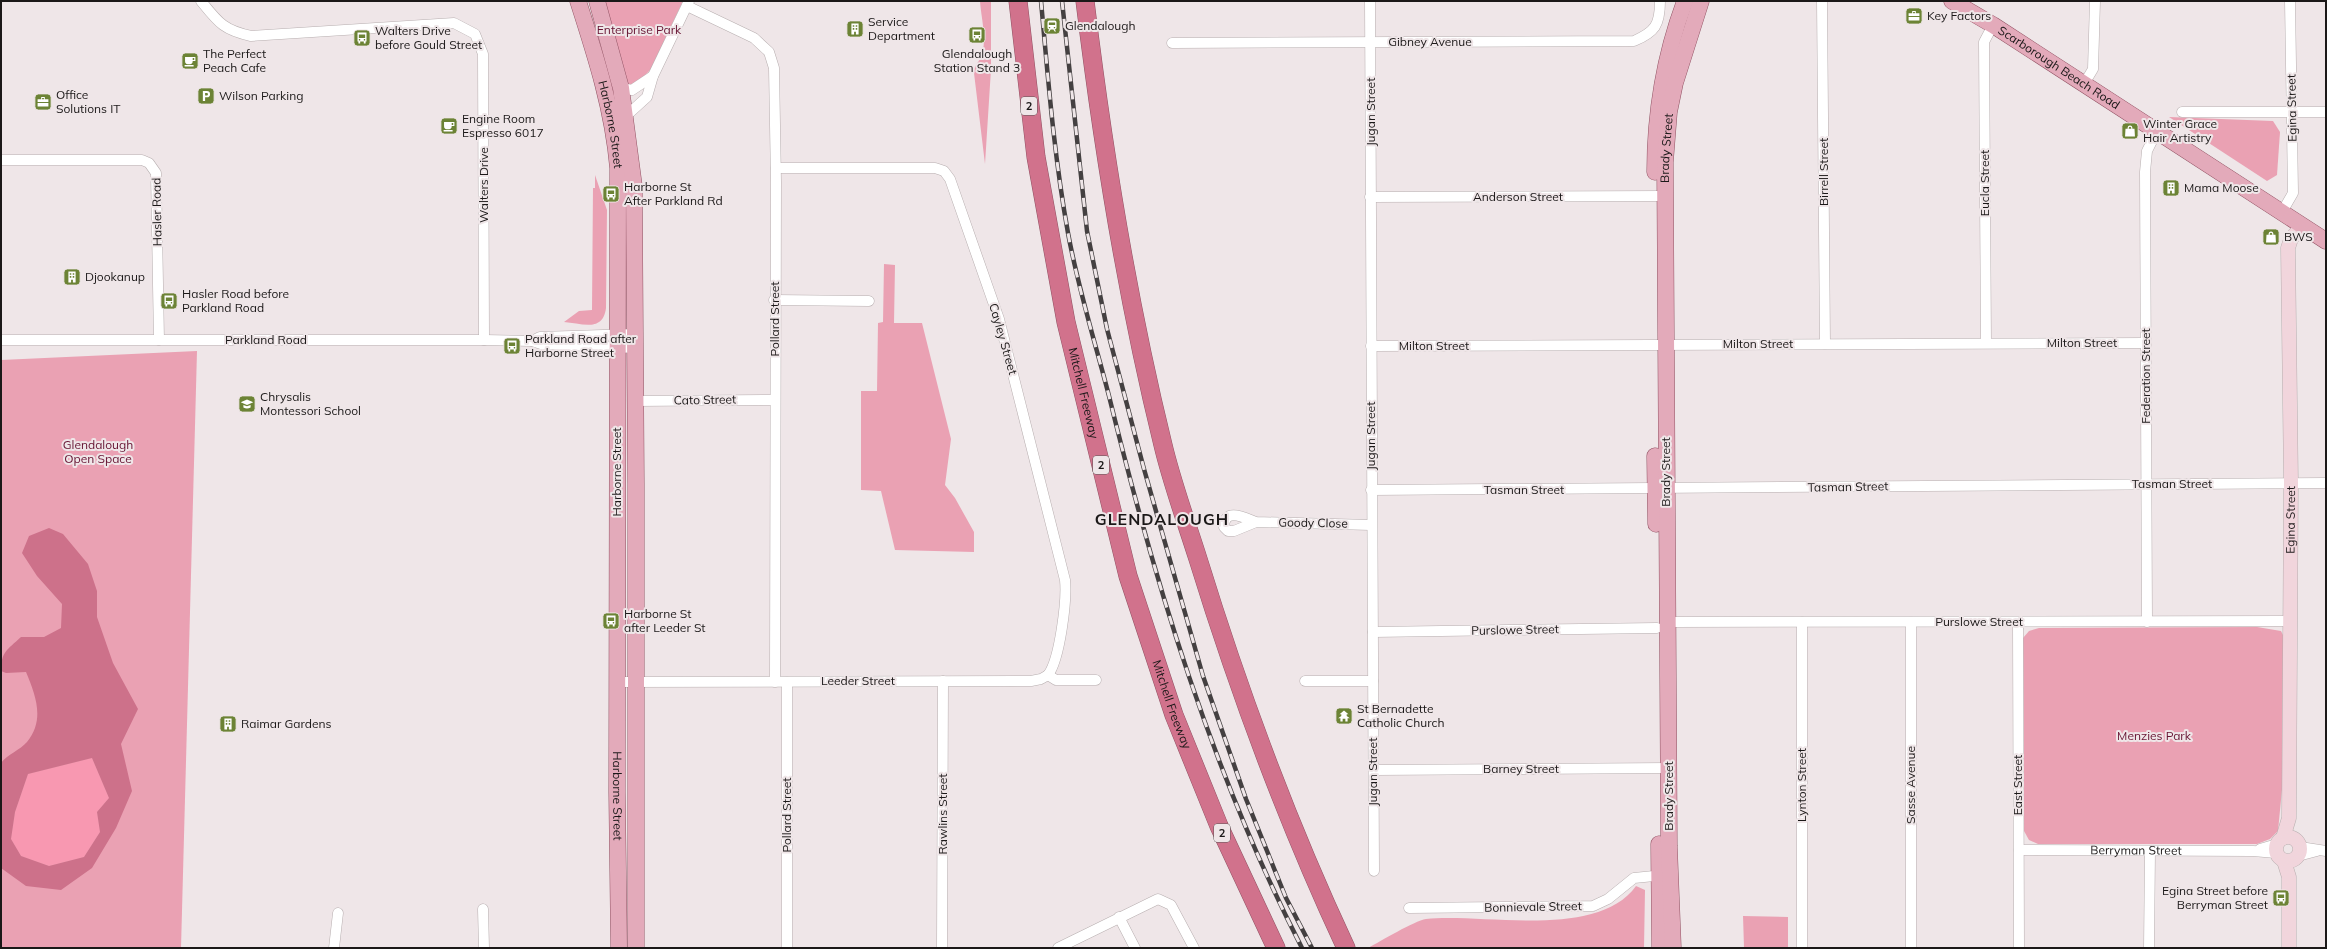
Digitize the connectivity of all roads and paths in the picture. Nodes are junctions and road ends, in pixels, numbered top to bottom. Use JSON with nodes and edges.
{"nodes":[{"id":1,"x":201,"y":1,"type":"edge"},
{"id":2,"x":578,"y":1,"type":"edge"},
{"id":3,"x":597,"y":1,"type":"edge"},
{"id":4,"x":1018,"y":1,"type":"edge"},
{"id":5,"x":1085,"y":1,"type":"edge"},
{"id":6,"x":1370,"y":1,"type":"edge"},
{"id":7,"x":1660,"y":1,"type":"edge"},
{"id":8,"x":1685,"y":1,"type":"edge"},
{"id":9,"x":1701,"y":1,"type":"edge"},
{"id":10,"x":1822,"y":1,"type":"edge"},
{"id":11,"x":1952,"y":1,"type":"edge"},
{"id":12,"x":1966,"y":1,"type":"edge"},
{"id":13,"x":2095,"y":1,"type":"edge"},
{"id":14,"x":2290,"y":1,"type":"edge"},
{"id":15,"x":688,"y":4,"type":"edge"},
{"id":16,"x":1993,"y":25,"type":"junction"},
{"id":17,"x":1371,"y":42,"type":"junction"},
{"id":18,"x":1172,"y":43,"type":"dead end"},
{"id":19,"x":654,"y":76,"type":"junction"},
{"id":20,"x":2084,"y":84,"type":"junction"},
{"id":21,"x":621,"y":88,"type":"junction"},
{"id":22,"x":2182,"y":112,"type":"dead end"},
{"id":23,"x":2292,"y":112,"type":"junction"},
{"id":24,"x":2326,"y":112,"type":"edge"},
{"id":25,"x":626,"y":116,"type":"junction"},
{"id":26,"x":2157,"y":131,"type":"junction"},
{"id":27,"x":1,"y":160,"type":"edge"},
{"id":28,"x":776,"y":168,"type":"junction"},
{"id":29,"x":1660,"y":196,"type":"junction"},
{"id":30,"x":1370,"y":197,"type":"junction"},
{"id":31,"x":2282,"y":212,"type":"junction"},
{"id":32,"x":2302,"y":226,"type":"junction"},
{"id":33,"x":2326,"y":242,"type":"edge"},
{"id":34,"x":774,"y":300,"type":"junction"},
{"id":35,"x":869,"y":301,"type":"dead end"},
{"id":36,"x":1,"y":340,"type":"edge"},
{"id":37,"x":159,"y":340,"type":"junction"},
{"id":38,"x":484,"y":340,"type":"junction"},
{"id":39,"x":617,"y":341,"type":"junction"},
{"id":40,"x":635,"y":341,"type":"junction"},
{"id":41,"x":1986,"y":343,"type":"junction"},
{"id":42,"x":2146,"y":343,"type":"junction"},
{"id":43,"x":1825,"y":344,"type":"junction"},
{"id":44,"x":1660,"y":345,"type":"junction"},
{"id":45,"x":1371,"y":346,"type":"junction"},
{"id":46,"x":775,"y":400,"type":"junction"},
{"id":47,"x":635,"y":401,"type":"junction"},
{"id":48,"x":617,"y":483,"type":"junction"},
{"id":49,"x":636,"y":483,"type":"junction"},
{"id":50,"x":2291,"y":483,"type":"junction"},
{"id":51,"x":2146,"y":484,"type":"junction"},
{"id":52,"x":2326,"y":484,"type":"edge"},
{"id":53,"x":1661,"y":489,"type":"junction"},
{"id":54,"x":1371,"y":490,"type":"junction"},
{"id":55,"x":1256,"y":522,"type":"dead end"},
{"id":56,"x":1371,"y":525,"type":"junction"},
{"id":57,"x":2290,"y":621,"type":"junction"},
{"id":58,"x":1802,"y":622,"type":"junction"},
{"id":59,"x":1911,"y":622,"type":"junction"},
{"id":60,"x":2018,"y":622,"type":"junction"},
{"id":61,"x":2147,"y":622,"type":"junction"},
{"id":62,"x":1662,"y":625,"type":"junction"},
{"id":63,"x":1373,"y":632,"type":"junction"},
{"id":64,"x":1048,"y":675,"type":"junction"},
{"id":65,"x":1096,"y":680,"type":"dead end"},
{"id":66,"x":943,"y":681,"type":"junction"},
{"id":67,"x":1305,"y":681,"type":"dead end"},
{"id":68,"x":617,"y":682,"type":"junction"},
{"id":69,"x":636,"y":682,"type":"junction"},
{"id":70,"x":775,"y":682,"type":"junction"},
{"id":71,"x":787,"y":682,"type":"junction"},
{"id":72,"x":1373,"y":682,"type":"junction"},
{"id":73,"x":1663,"y":768,"type":"junction"},
{"id":74,"x":1374,"y":770,"type":"junction"},
{"id":75,"x":636,"y":791,"type":"junction"},
{"id":76,"x":617,"y":792,"type":"junction"},
{"id":77,"x":2019,"y":850,"type":"junction"},
{"id":78,"x":2289,"y":850,"type":"junction"},
{"id":79,"x":2150,"y":851,"type":"junction"},
{"id":80,"x":2323,"y":851,"type":"edge"},
{"id":81,"x":1374,"y":871,"type":"dead end"},
{"id":82,"x":1665,"y":876,"type":"junction"},
{"id":83,"x":1409,"y":908,"type":"dead end"},
{"id":84,"x":484,"y":910,"type":"dead end"},
{"id":85,"x":338,"y":913,"type":"dead end"},
{"id":86,"x":1119,"y":918,"type":"junction"},
{"id":87,"x":334,"y":948,"type":"edge"},
{"id":88,"x":484,"y":948,"type":"edge"},
{"id":89,"x":619,"y":948,"type":"edge"},
{"id":90,"x":636,"y":948,"type":"edge"},
{"id":91,"x":787,"y":948,"type":"edge"},
{"id":92,"x":942,"y":948,"type":"edge"},
{"id":93,"x":1058,"y":948,"type":"edge"},
{"id":94,"x":1135,"y":948,"type":"edge"},
{"id":95,"x":1194,"y":948,"type":"edge"},
{"id":96,"x":1276,"y":948,"type":"edge"},
{"id":97,"x":1346,"y":948,"type":"edge"},
{"id":98,"x":1660,"y":948,"type":"edge"},
{"id":99,"x":1673,"y":948,"type":"edge"},
{"id":100,"x":1802,"y":948,"type":"edge"},
{"id":101,"x":1911,"y":948,"type":"edge"},
{"id":102,"x":2019,"y":948,"type":"edge"},
{"id":103,"x":2150,"y":948,"type":"edge"},
{"id":104,"x":2289,"y":948,"type":"edge"}],
"edges":[{"from":1,"to":38,"type":"street","name":"Walters Drive"},
{"from":2,"to":39,"type":"main road","name":"Harborne Street"},
{"from":3,"to":21,"type":"main road","name":"Harborne Street"},
{"from":4,"to":96,"type":"highway","name":"Mitchell Freeway","number":"2"},
{"from":5,"to":97,"type":"highway"},
{"from":6,"to":17,"type":"street","name":"Jugan Street"},
{"from":7,"to":17,"type":"street","name":"Gibney Avenue"},
{"from":8,"to":29,"type":"main road","name":"Brady Street"},
{"from":9,"to":29,"type":"main road","name":"Brady Street"},
{"from":10,"to":43,"type":"street","name":"Birrell Street"},
{"from":11,"to":16,"type":"main road","name":"Scarborough Beach Road"},
{"from":12,"to":16,"type":"main road","name":"Scarborough Beach Road"},
{"from":13,"to":20,"type":"street"},
{"from":14,"to":23,"type":"street","name":"Egina Street"},
{"from":15,"to":19,"type":"street","name":"Harborne Street"},
{"from":15,"to":28,"type":"street","name":"Pollard Street"},
{"from":16,"to":20,"type":"main road","name":"Scarborough Beach Road"},
{"from":16,"to":41,"type":"street","name":"Eucla Street"},
{"from":17,"to":18,"type":"street","name":"Gibney Avenue"},
{"from":17,"to":30,"type":"street","name":"Jugan Street"},
{"from":19,"to":21,"type":"street","name":"Harborne Street"},
{"from":19,"to":25,"type":"street","name":"Harborne Street"},
{"from":20,"to":26,"type":"main road","name":"Scarborough Beach Road"},
{"from":21,"to":25,"type":"main road","name":"Harborne Street"},
{"from":22,"to":23,"type":"street"},
{"from":23,"to":24,"type":"street"},
{"from":23,"to":31,"type":"street","name":"Egina Street"},
{"from":25,"to":40,"type":"main road","name":"Harborne Street"},
{"from":26,"to":31,"type":"main road","name":"Scarborough Beach Road"},
{"from":26,"to":42,"type":"street","name":"Federation Street"},
{"from":27,"to":37,"type":"street","name":"Hasler Road"},
{"from":28,"to":34,"type":"street","name":"Pollard Street"},
{"from":28,"to":64,"type":"street","name":"Cayley Street"},
{"from":29,"to":30,"type":"street","name":"Anderson Street"},
{"from":29,"to":44,"type":"main road","name":"Brady Street"},
{"from":30,"to":45,"type":"street","name":"Jugan Street"},
{"from":31,"to":32,"type":"main road","name":"Scarborough Beach Road"},
{"from":32,"to":33,"type":"main road","name":"Scarborough Beach Road"},
{"from":32,"to":50,"type":"street","name":"Egina Street"},
{"from":34,"to":35,"type":"street"},
{"from":34,"to":46,"type":"street","name":"Pollard Street"},
{"from":36,"to":37,"type":"street","name":"Parkland Road"},
{"from":37,"to":38,"type":"street","name":"Parkland Road"},
{"from":38,"to":39,"type":"street","name":"Parkland Road"},
{"from":39,"to":40,"type":"street","name":"Parkland Road"},
{"from":39,"to":48,"type":"main road","name":"Harborne Street"},
{"from":40,"to":47,"type":"main road","name":"Harborne Street"},
{"from":41,"to":42,"type":"street","name":"Milton Street"},
{"from":41,"to":43,"type":"street","name":"Milton Street"},
{"from":42,"to":51,"type":"street","name":"Federation Street"},
{"from":43,"to":44,"type":"street","name":"Milton Street"},
{"from":44,"to":45,"type":"street","name":"Milton Street"},
{"from":44,"to":53,"type":"main road","name":"Brady Street"},
{"from":45,"to":54,"type":"street","name":"Jugan Street"},
{"from":46,"to":47,"type":"street","name":"Cato Street"},
{"from":46,"to":70,"type":"street","name":"Pollard Street"},
{"from":47,"to":49,"type":"main road","name":"Harborne Street"},
{"from":48,"to":49,"type":"main road"},
{"from":48,"to":68,"type":"main road","name":"Harborne Street"},
{"from":49,"to":69,"type":"main road","name":"Harborne Street"},
{"from":50,"to":51,"type":"street","name":"Tasman Street"},
{"from":50,"to":52,"type":"street","name":"Tasman Street"},
{"from":50,"to":57,"type":"street","name":"Egina Street"},
{"from":51,"to":53,"type":"street","name":"Tasman Street"},
{"from":51,"to":61,"type":"street","name":"Federation Street"},
{"from":53,"to":54,"type":"street","name":"Tasman Street"},
{"from":53,"to":62,"type":"main road","name":"Brady Street"},
{"from":54,"to":56,"type":"street","name":"Jugan Street"},
{"from":55,"to":56,"type":"street","name":"Goody Close"},
{"from":56,"to":63,"type":"street","name":"Jugan Street"},
{"from":57,"to":61,"type":"street","name":"Purslowe Street"},
{"from":57,"to":78,"type":"street","name":"Egina Street"},
{"from":58,"to":59,"type":"street","name":"Purslowe Street"},
{"from":58,"to":62,"type":"street","name":"Purslowe Street"},
{"from":58,"to":100,"type":"street","name":"Lynton Street"},
{"from":59,"to":60,"type":"street","name":"Purslowe Street"},
{"from":59,"to":101,"type":"street","name":"Sasse Avenue"},
{"from":60,"to":61,"type":"street","name":"Purslowe Street"},
{"from":60,"to":77,"type":"street","name":"East Street"},
{"from":62,"to":63,"type":"street","name":"Purslowe Street"},
{"from":62,"to":73,"type":"main road","name":"Brady Street"},
{"from":63,"to":72,"type":"street","name":"Jugan Street"},
{"from":64,"to":65,"type":"street","name":"Leeder Street"},
{"from":64,"to":66,"type":"street","name":"Leeder Street"},
{"from":66,"to":71,"type":"street","name":"Leeder Street"},
{"from":66,"to":92,"type":"street","name":"Rawlins Street"},
{"from":67,"to":72,"type":"street"},
{"from":68,"to":69,"type":"street","name":"Leeder Street"},
{"from":68,"to":76,"type":"main road","name":"Harborne Street"},
{"from":69,"to":70,"type":"street","name":"Leeder Street"},
{"from":69,"to":75,"type":"main road","name":"Harborne Street"},
{"from":70,"to":71,"type":"street","name":"Leeder Street"},
{"from":71,"to":91,"type":"street","name":"Pollard Street"},
{"from":72,"to":74,"type":"street","name":"Jugan Street"},
{"from":73,"to":74,"type":"street","name":"Barney Street"},
{"from":73,"to":82,"type":"main road","name":"Brady Street"},
{"from":74,"to":81,"type":"street","name":"Jugan Street"},
{"from":75,"to":76,"type":"main road"},
{"from":75,"to":90,"type":"main road","name":"Harborne Street"},
{"from":76,"to":89,"type":"main road","name":"Harborne Street"},
{"from":77,"to":79,"type":"street","name":"Berryman Street"},
{"from":77,"to":102,"type":"street","name":"East Street"},
{"from":78,"to":79,"type":"street","name":"Berryman Street"},
{"from":78,"to":80,"type":"street","name":"Berryman Street"},
{"from":78,"to":104,"type":"street","name":"Egina Street"},
{"from":79,"to":103,"type":"street"},
{"from":82,"to":83,"type":"street","name":"Bonnievale Street"},
{"from":82,"to":98,"type":"main road","name":"Brady Street"},
{"from":82,"to":99,"type":"main road","name":"Brady Street"},
{"from":84,"to":88,"type":"street"},
{"from":85,"to":87,"type":"street"},
{"from":86,"to":93,"type":"street"},
{"from":86,"to":94,"type":"street"},
{"from":86,"to":95,"type":"street"}]}
